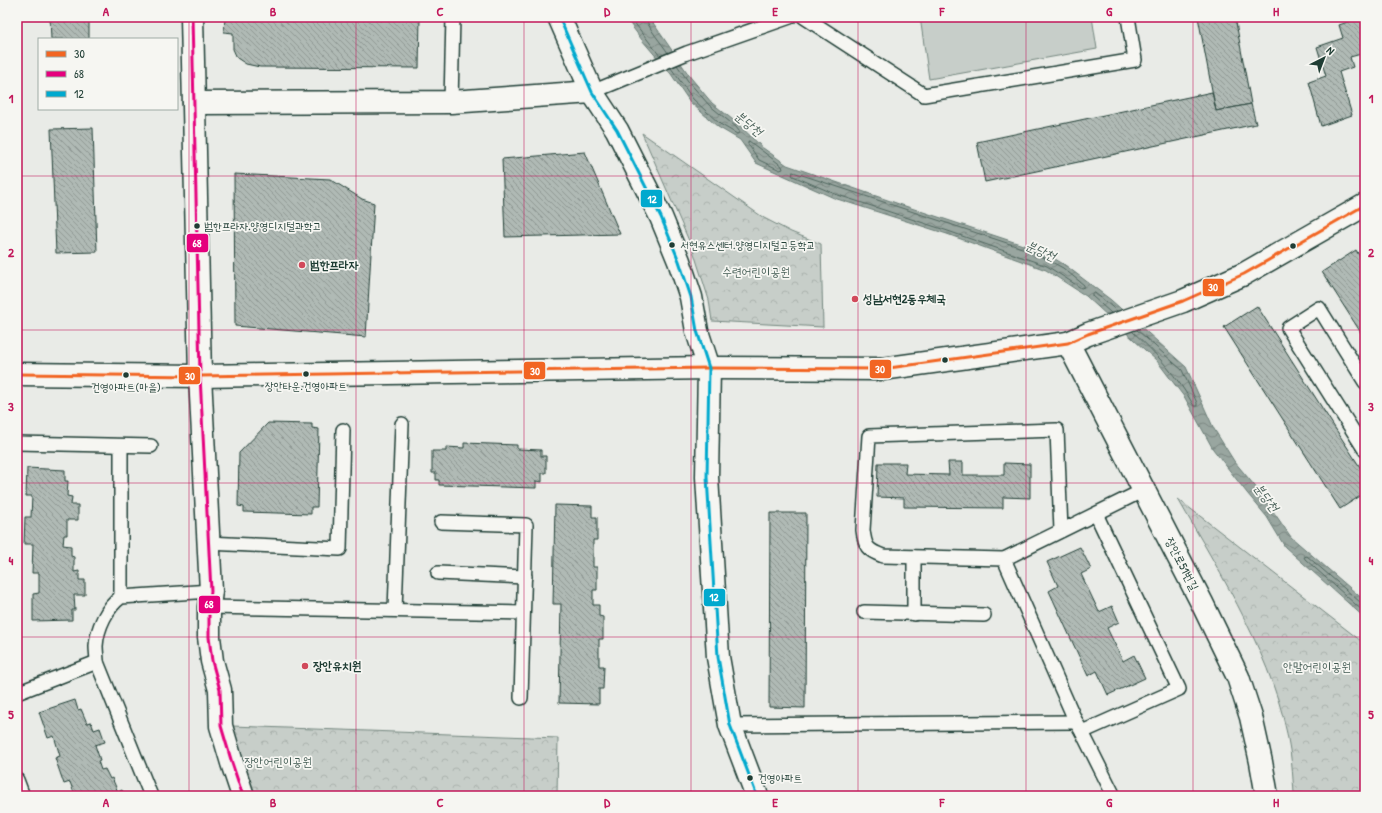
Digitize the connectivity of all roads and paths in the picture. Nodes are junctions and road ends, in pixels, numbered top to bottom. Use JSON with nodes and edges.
{"nodes":[{"id":1,"x":192,"y":17,"type":"edge"},
{"id":2,"x":453,"y":17,"type":"edge"},
{"id":3,"x":559,"y":17,"type":"edge"},
{"id":4,"x":790,"y":17,"type":"edge"},
{"id":5,"x":804,"y":17,"type":"edge"},
{"id":6,"x":1128,"y":17,"type":"edge"},
{"id":7,"x":599,"y":89,"type":"junction"},
{"id":8,"x":451,"y":102,"type":"junction"},
{"id":9,"x":194,"y":103,"type":"junction"},
{"id":10,"x":1365,"y":205,"type":"edge"},
{"id":11,"x":1068,"y":343,"type":"junction"},
{"id":12,"x":709,"y":368,"type":"junction"},
{"id":13,"x":17,"y":374,"type":"edge"},
{"id":14,"x":200,"y":376,"type":"junction"},
{"id":15,"x":1365,"y":382,"type":"edge"},
{"id":16,"x":402,"y":424,"type":"dead end"},
{"id":17,"x":343,"y":430,"type":"dead end"},
{"id":18,"x":17,"y":442,"type":"edge"},
{"id":19,"x":121,"y":446,"type":"junction"},
{"id":20,"x":151,"y":446,"type":"dead end"},
{"id":21,"x":1365,"y":450,"type":"edge"},
{"id":22,"x":1144,"y":490,"type":"junction"},
{"id":23,"x":1096,"y":514,"type":"junction"},
{"id":24,"x":441,"y":522,"type":"dead end"},
{"id":25,"x":1061,"y":531,"type":"junction"},
{"id":26,"x":208,"y":543,"type":"junction"},
{"id":27,"x":914,"y":557,"type":"junction"},
{"id":28,"x":1004,"y":559,"type":"junction"},
{"id":29,"x":438,"y":573,"type":"dead end"},
{"id":30,"x":525,"y":577,"type":"junction"},
{"id":31,"x":121,"y":597,"type":"junction"},
{"id":32,"x":210,"y":599,"type":"junction"},
{"id":33,"x":395,"y":610,"type":"junction"},
{"id":34,"x":864,"y":612,"type":"dead end"},
{"id":35,"x":524,"y":613,"type":"junction"},
{"id":36,"x":914,"y":614,"type":"junction"},
{"id":37,"x":984,"y":615,"type":"dead end"},
{"id":38,"x":97,"y":662,"type":"junction"},
{"id":39,"x":17,"y":693,"type":"edge"},
{"id":40,"x":521,"y":698,"type":"dead end"},
{"id":41,"x":730,"y":725,"type":"junction"},
{"id":42,"x":1079,"y":727,"type":"junction"},
{"id":43,"x":17,"y":780,"type":"edge"},
{"id":44,"x":23,"y":796,"type":"edge"},
{"id":45,"x":151,"y":796,"type":"edge"},
{"id":46,"x":243,"y":796,"type":"edge"},
{"id":47,"x":757,"y":796,"type":"edge"},
{"id":48,"x":1114,"y":796,"type":"edge"},
{"id":49,"x":1267,"y":796,"type":"edge"}],
"edges":[{"from":1,"to":9,"type":"street"},
{"from":2,"to":8,"type":"lane"},
{"from":3,"to":7,"type":"street"},
{"from":4,"to":7,"type":"lane"},
{"from":5,"to":6,"type":"lane"},
{"from":7,"to":8,"type":"street"},
{"from":7,"to":12,"type":"street"},
{"from":8,"to":9,"type":"street"},
{"from":9,"to":14,"type":"street"},
{"from":10,"to":11,"type":"street"},
{"from":11,"to":12,"type":"street"},
{"from":11,"to":22,"type":"street","name":"장안로51번길"},
{"from":12,"to":14,"type":"street"},
{"from":12,"to":41,"type":"street"},
{"from":13,"to":14,"type":"street"},
{"from":14,"to":26,"type":"street"},
{"from":15,"to":21,"type":"lane"},
{"from":16,"to":33,"type":"lane"},
{"from":17,"to":26,"type":"lane"},
{"from":18,"to":19,"type":"lane"},
{"from":19,"to":20,"type":"lane"},
{"from":19,"to":31,"type":"lane"},
{"from":22,"to":23,"type":"lane"},
{"from":22,"to":49,"type":"street","name":"장안로51번길"},
{"from":23,"to":25,"type":"lane"},
{"from":23,"to":42,"type":"lane"},
{"from":24,"to":30,"type":"lane"},
{"from":25,"to":27,"type":"lane"},
{"from":25,"to":28,"type":"lane"},
{"from":26,"to":32,"type":"street"},
{"from":27,"to":28,"type":"lane"},
{"from":27,"to":36,"type":"lane"},
{"from":28,"to":42,"type":"lane"},
{"from":29,"to":30,"type":"lane"},
{"from":30,"to":35,"type":"lane"},
{"from":31,"to":32,"type":"lane"},
{"from":31,"to":38,"type":"lane"},
{"from":32,"to":33,"type":"lane"},
{"from":32,"to":46,"type":"street"},
{"from":33,"to":35,"type":"lane"},
{"from":34,"to":36,"type":"lane"},
{"from":35,"to":40,"type":"lane"},
{"from":36,"to":37,"type":"lane"},
{"from":38,"to":39,"type":"lane"},
{"from":38,"to":45,"type":"lane"},
{"from":41,"to":42,"type":"lane"},
{"from":41,"to":47,"type":"street"},
{"from":42,"to":48,"type":"lane"},
{"from":43,"to":44,"type":"lane"}]}
